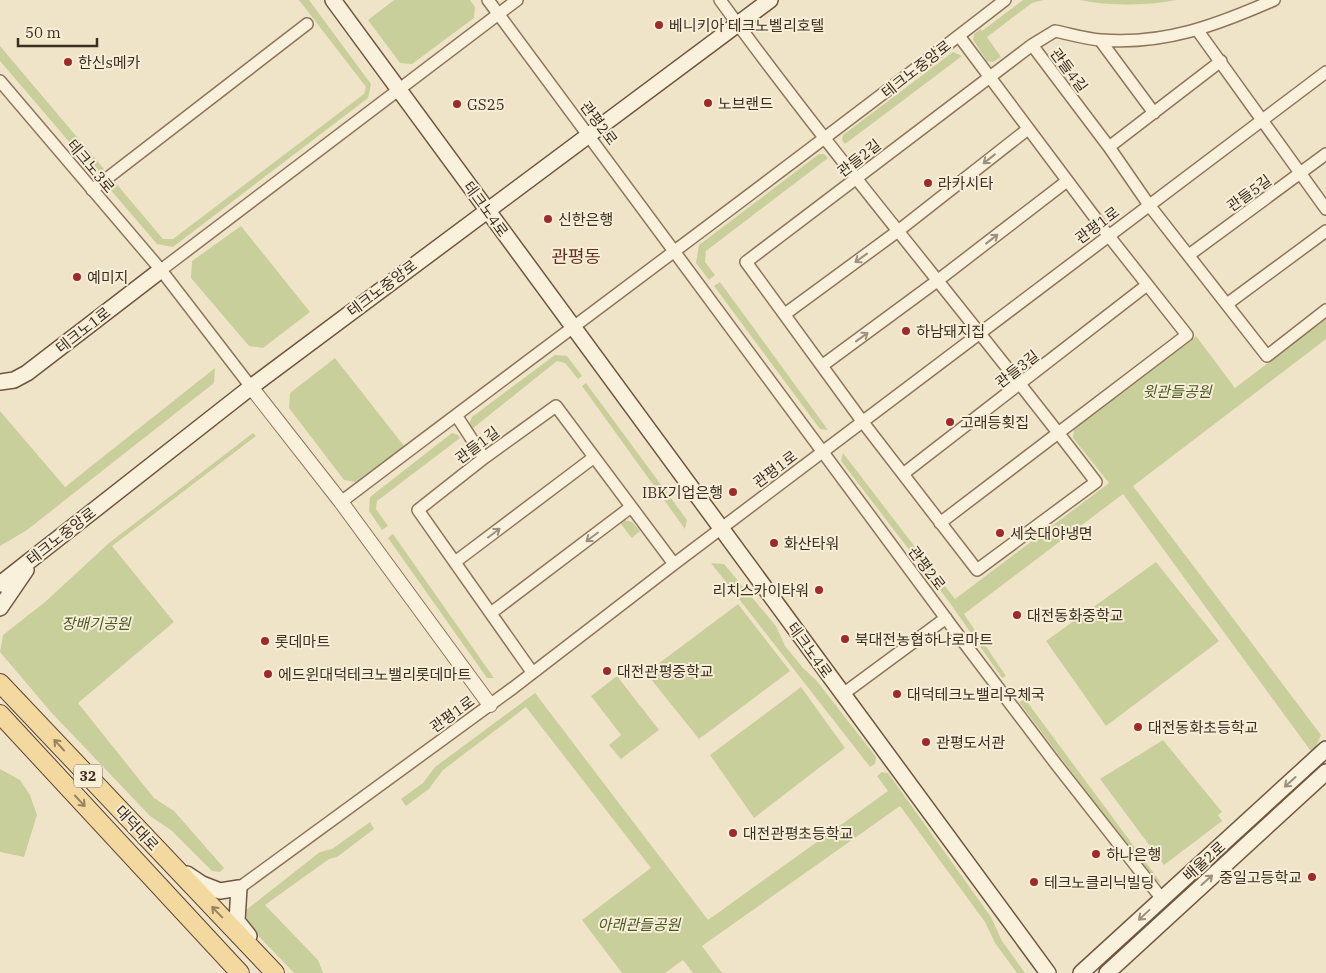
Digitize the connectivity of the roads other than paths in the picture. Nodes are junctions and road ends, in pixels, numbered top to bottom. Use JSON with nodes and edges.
{"nodes":[{"id":1,"x":333,"y":0,"type":"edge"},
{"id":2,"x":488,"y":0,"type":"edge"},
{"id":3,"x":517,"y":0,"type":"edge"},
{"id":4,"x":720,"y":0,"type":"edge"},
{"id":5,"x":770,"y":0,"type":"edge"},
{"id":6,"x":1005,"y":0,"type":"edge"},
{"id":7,"x":1274,"y":0,"type":"edge"},
{"id":8,"x":499,"y":14,"type":"junction"},
{"id":9,"x":307,"y":24,"type":"dead end"},
{"id":10,"x":738,"y":25,"type":"junction"},
{"id":11,"x":1198,"y":31,"type":"junction"},
{"id":12,"x":959,"y":36,"type":"junction"},
{"id":13,"x":1100,"y":40,"type":"junction"},
{"id":14,"x":1032,"y":45,"type":"junction"},
{"id":15,"x":1221,"y":61,"type":"junction"},
{"id":16,"x":1326,"y":72,"type":"edge"},
{"id":17,"x":990,"y":76,"type":"junction"},
{"id":18,"x":0,"y":81,"type":"edge"},
{"id":19,"x":399,"y":90,"type":"junction"},
{"id":20,"x":1154,"y":113,"type":"junction"},
{"id":21,"x":1263,"y":120,"type":"junction"},
{"id":22,"x":1028,"y":129,"type":"junction"},
{"id":23,"x":589,"y":135,"type":"junction"},
{"id":24,"x":827,"y":139,"type":"junction"},
{"id":25,"x":1109,"y":147,"type":"junction"},
{"id":26,"x":1326,"y":154,"type":"edge"},
{"id":27,"x":1301,"y":174,"type":"junction"},
{"id":28,"x":858,"y":179,"type":"junction"},
{"id":29,"x":1067,"y":181,"type":"junction"},
{"id":30,"x":92,"y":190,"type":"junction"},
{"id":31,"x":1149,"y":205,"type":"junction"},
{"id":32,"x":486,"y":209,"type":"junction"},
{"id":33,"x":1326,"y":209,"type":"edge"},
{"id":34,"x":898,"y":231,"type":"junction"},
{"id":35,"x":1326,"y":231,"type":"edge"},
{"id":36,"x":1108,"y":235,"type":"junction"},
{"id":37,"x":674,"y":250,"type":"junction"},
{"id":38,"x":1189,"y":255,"type":"junction"},
{"id":39,"x":161,"y":270,"type":"junction"},
{"id":40,"x":937,"y":281,"type":"junction"},
{"id":41,"x":1147,"y":285,"type":"junction"},
{"id":42,"x":1227,"y":304,"type":"junction"},
{"id":43,"x":1326,"y":310,"type":"edge"},
{"id":44,"x":785,"y":314,"type":"junction"},
{"id":45,"x":573,"y":327,"type":"junction"},
{"id":46,"x":979,"y":334,"type":"junction"},
{"id":47,"x":823,"y":365,"type":"junction"},
{"id":48,"x":0,"y":382,"type":"edge"},
{"id":49,"x":1021,"y":385,"type":"junction"},
{"id":50,"x":251,"y":387,"type":"junction"},
{"id":51,"x":456,"y":415,"type":"junction"},
{"id":52,"x":862,"y":422,"type":"junction"},
{"id":53,"x":1058,"y":431,"type":"junction"},
{"id":54,"x":822,"y":452,"type":"junction"},
{"id":55,"x":484,"y":458,"type":"junction"},
{"id":56,"x":593,"y":458,"type":"junction"},
{"id":57,"x":903,"y":474,"type":"junction"},
{"id":58,"x":341,"y":502,"type":"junction"},
{"id":59,"x":631,"y":508,"type":"junction"},
{"id":60,"x":940,"y":523,"type":"junction"},
{"id":61,"x":721,"y":528,"type":"junction"},
{"id":62,"x":35,"y":557,"type":"junction"},
{"id":63,"x":455,"y":562,"type":"junction"},
{"id":64,"x":674,"y":564,"type":"junction"},
{"id":65,"x":0,"y":573,"type":"edge"},
{"id":66,"x":0,"y":584,"type":"edge"},
{"id":67,"x":0,"y":608,"type":"edge"},
{"id":68,"x":491,"y":613,"type":"junction"},
{"id":69,"x":946,"y":618,"type":"junction"},
{"id":70,"x":532,"y":672,"type":"junction"},
{"id":71,"x":0,"y":683,"type":"edge"},
{"id":72,"x":843,"y":694,"type":"junction"},
{"id":73,"x":490,"y":705,"type":"junction"},
{"id":74,"x":0,"y":714,"type":"edge"},
{"id":75,"x":1326,"y":749,"type":"edge"},
{"id":76,"x":1326,"y":772,"type":"edge"},
{"id":77,"x":176,"y":870,"type":"junction"},
{"id":78,"x":239,"y":888,"type":"junction"},
{"id":79,"x":1162,"y":899,"type":"junction"},
{"id":80,"x":270,"y":968,"type":"edge"},
{"id":81,"x":240,"y":973,"type":"edge"},
{"id":82,"x":1048,"y":973,"type":"edge"},
{"id":83,"x":1082,"y":973,"type":"edge"},
{"id":84,"x":1107,"y":973,"type":"edge"}],
"edges":[{"from":1,"to":19,"type":"main road","name":"테크노4로"},
{"from":2,"to":8,"type":"street","name":"관평2로"},
{"from":3,"to":8,"type":"street"},
{"from":4,"to":10,"type":"street"},
{"from":5,"to":10,"type":"main road","name":"테크노중앙로"},
{"from":6,"to":12,"type":"street","name":"테크노중앙로"},
{"from":7,"to":11,"type":"street","name":"관들4길"},
{"from":8,"to":19,"type":"street"},
{"from":8,"to":23,"type":"street","name":"관평2로"},
{"from":9,"to":30,"type":"street"},
{"from":10,"to":23,"type":"main road","name":"테크노중앙로"},
{"from":10,"to":24,"type":"street"},
{"from":11,"to":13,"type":"street","name":"관들4길"},
{"from":11,"to":15,"type":"street"},
{"from":12,"to":17,"type":"street"},
{"from":12,"to":24,"type":"street","name":"테크노중앙로"},
{"from":13,"to":14,"type":"street","name":"관들4길"},
{"from":13,"to":20,"type":"street"},
{"from":14,"to":17,"type":"street","name":"관들2길"},
{"from":14,"to":25,"type":"street","name":"관들4길"},
{"from":15,"to":20,"type":"street"},
{"from":15,"to":21,"type":"street"},
{"from":16,"to":21,"type":"street","name":"관평1로"},
{"from":17,"to":22,"type":"street"},
{"from":17,"to":28,"type":"street","name":"관들2길"},
{"from":18,"to":30,"type":"street","name":"테크노3로"},
{"from":19,"to":32,"type":"main road","name":"테크노4로"},
{"from":19,"to":39,"type":"street"},
{"from":20,"to":25,"type":"street"},
{"from":21,"to":27,"type":"street"},
{"from":21,"to":31,"type":"street","name":"관평1로"},
{"from":22,"to":29,"type":"street"},
{"from":22,"to":34,"type":"street","one_way":true},
{"from":23,"to":32,"type":"main road","name":"테크노중앙로"},
{"from":23,"to":37,"type":"street","name":"관평2로"},
{"from":24,"to":28,"type":"street"},
{"from":24,"to":37,"type":"street"},
{"from":25,"to":31,"type":"street","name":"관들4길"},
{"from":26,"to":27,"type":"street","name":"관들5길"},
{"from":27,"to":33,"type":"street"},
{"from":27,"to":38,"type":"street","name":"관들5길"},
{"from":28,"to":34,"type":"street"},
{"from":28,"to":44,"type":"street","name":"관들2길"},
{"from":29,"to":36,"type":"street"},
{"from":40,"to":29,"type":"street","one_way":true},
{"from":30,"to":39,"type":"street","name":"테크노3로"},
{"from":31,"to":36,"type":"street","name":"관평1로"},
{"from":31,"to":38,"type":"street"},
{"from":32,"to":45,"type":"main road","name":"테크노4로"},
{"from":32,"to":50,"type":"main road","name":"테크노중앙로"},
{"from":34,"to":40,"type":"street"},
{"from":34,"to":44,"type":"street","one_way":true},
{"from":35,"to":42,"type":"street"},
{"from":36,"to":41,"type":"street"},
{"from":36,"to":46,"type":"street","name":"관평1로"},
{"from":37,"to":45,"type":"street"},
{"from":37,"to":54,"type":"street","name":"관평2로"},
{"from":38,"to":42,"type":"street"},
{"from":39,"to":48,"type":"main road","name":"테크노1로"},
{"from":39,"to":50,"type":"street","name":"테크노3로"},
{"from":40,"to":46,"type":"street"},
{"from":47,"to":40,"type":"street","one_way":true},
{"from":41,"to":49,"type":"street","name":"관들3길"},
{"from":41,"to":53,"type":"street"},
{"from":42,"to":43,"type":"street"},
{"from":44,"to":47,"type":"street","name":"관들2길"},
{"from":45,"to":51,"type":"street"},
{"from":45,"to":61,"type":"main road","name":"테크노4로"},
{"from":46,"to":49,"type":"street"},
{"from":46,"to":52,"type":"street","name":"관평1로"},
{"from":47,"to":52,"type":"street","name":"관들2길"},
{"from":49,"to":53,"type":"street"},
{"from":49,"to":57,"type":"street","name":"관들3길"},
{"from":50,"to":58,"type":"street"},
{"from":50,"to":62,"type":"main road","name":"테크노중앙로"},
{"from":51,"to":55,"type":"street"},
{"from":51,"to":58,"type":"street"},
{"from":52,"to":54,"type":"street","name":"관평1로"},
{"from":52,"to":57,"type":"street"},
{"from":53,"to":60,"type":"street"},
{"from":53,"to":60,"type":"street"},
{"from":54,"to":61,"type":"street","name":"관평1로"},
{"from":54,"to":69,"type":"street","name":"관평2로"},
{"from":55,"to":56,"type":"street","name":"관들1길"},
{"from":55,"to":63,"type":"street","name":"관들1길"},
{"from":56,"to":59,"type":"street","name":"관들1길"},
{"from":63,"to":56,"type":"street","one_way":true},
{"from":57,"to":60,"type":"street"},
{"from":58,"to":73,"type":"street"},
{"from":59,"to":64,"type":"street","name":"관들1길"},
{"from":59,"to":68,"type":"street","one_way":true},
{"from":61,"to":64,"type":"street","name":"관평1로"},
{"from":61,"to":72,"type":"main road","name":"테크노4로"},
{"from":62,"to":65,"type":"main road"},
{"from":62,"to":66,"type":"main road","name":"테크노중앙로"},
{"from":62,"to":67,"type":"main road"},
{"from":63,"to":68,"type":"street","name":"관들1길"},
{"from":64,"to":70,"type":"street","name":"관평1로"},
{"from":68,"to":70,"type":"street","name":"관들1길"},
{"from":69,"to":72,"type":"street"},
{"from":69,"to":79,"type":"street","name":"관평2로"},
{"from":70,"to":73,"type":"street","name":"관평1로"},
{"from":77,"to":71,"type":"main road","name":"대덕대로","number":"32","one_way":true},
{"from":72,"to":82,"type":"main road","name":"테크노4로"},
{"from":73,"to":78,"type":"street","name":"관평1로"},
{"from":74,"to":81,"type":"main road","name":"대덕대로","number":"32","one_way":true},
{"from":75,"to":79,"type":"main road","name":"배울2로","one_way":true},
{"from":84,"to":76,"type":"main road","name":"배울2로","one_way":true},
{"from":77,"to":78,"type":"main road"},
{"from":80,"to":77,"type":"main road","name":"대덕대로","number":"32","one_way":true},
{"from":78,"to":80,"type":"main road"},
{"from":79,"to":83,"type":"main road","name":"배울2로","one_way":true}]}
